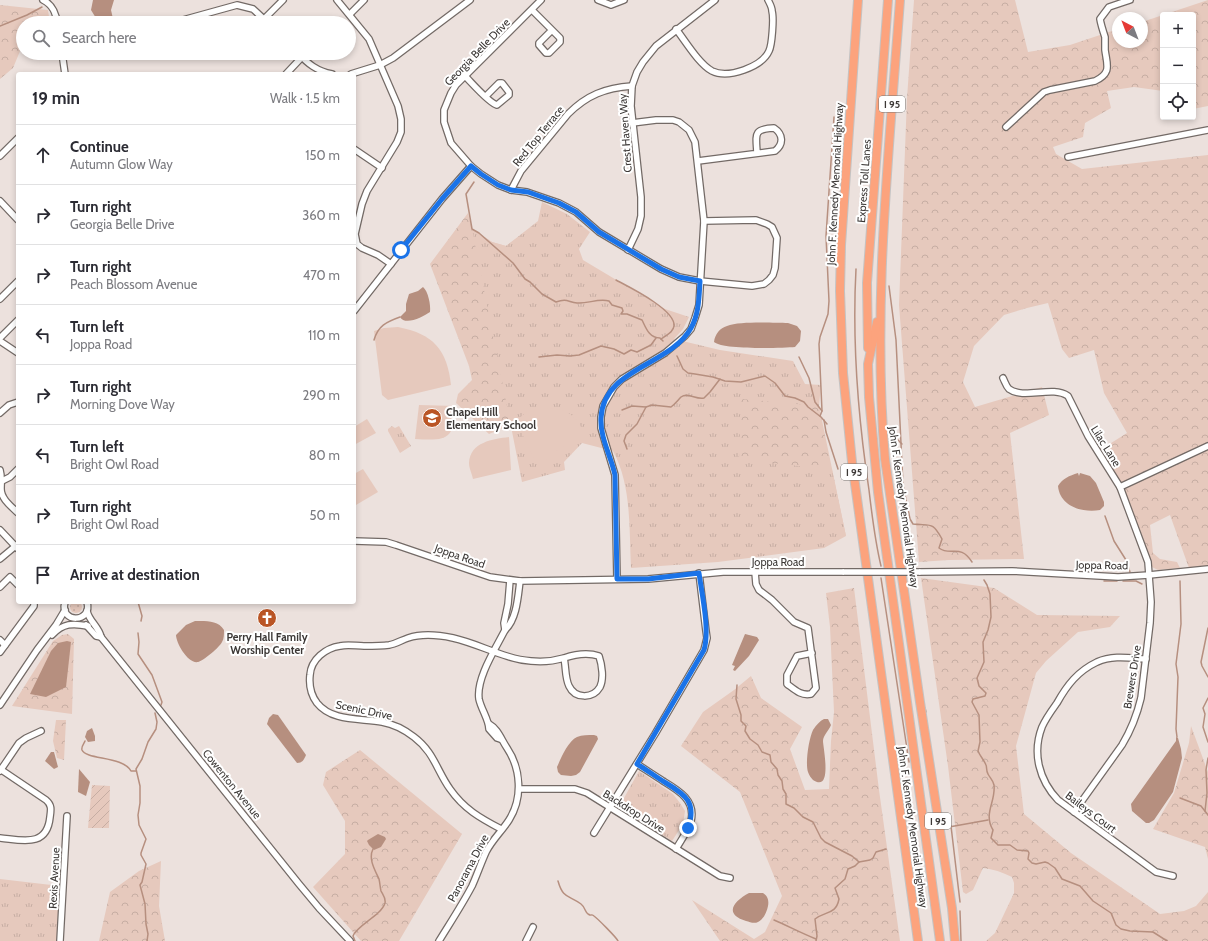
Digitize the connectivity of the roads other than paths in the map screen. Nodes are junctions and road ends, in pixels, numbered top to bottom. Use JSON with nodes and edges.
{"nodes":[{"id":1,"x":44,"y":0,"type":"edge"},
{"id":2,"x":283,"y":0,"type":"edge"},
{"id":3,"x":337,"y":0,"type":"edge"},
{"id":4,"x":364,"y":0,"type":"edge"},
{"id":5,"x":541,"y":0,"type":"edge"},
{"id":6,"x":598,"y":0,"type":"edge"},
{"id":7,"x":624,"y":0,"type":"edge"},
{"id":8,"x":715,"y":0,"type":"edge"},
{"id":9,"x":768,"y":0,"type":"edge"},
{"id":10,"x":858,"y":0,"type":"edge"},
{"id":11,"x":888,"y":0,"type":"edge"},
{"id":12,"x":900,"y":0,"type":"edge"},
{"id":13,"x":1130,"y":0,"type":"edge"},
{"id":14,"x":467,"y":1,"type":"edge"},
{"id":15,"x":532,"y":10,"type":"junction"},
{"id":16,"x":350,"y":14,"type":"joint"},
{"id":17,"x":56,"y":16,"type":"edge"},
{"id":18,"x":197,"y":16,"type":"edge"},
{"id":19,"x":259,"y":16,"type":"edge"},
{"id":20,"x":269,"y":16,"type":"edge"},
{"id":21,"x":356,"y":22,"type":"edge"},
{"id":22,"x":676,"y":29,"type":"junction"},
{"id":23,"x":552,"y":30,"type":"dead end"},
{"id":24,"x":63,"y":60,"type":"edge"},
{"id":25,"x":296,"y":60,"type":"edge"},
{"id":26,"x":305,"y":60,"type":"edge"},
{"id":27,"x":380,"y":65,"type":"junction"},
{"id":28,"x":65,"y":72,"type":"edge"},
{"id":29,"x":287,"y":72,"type":"edge"},
{"id":30,"x":321,"y":72,"type":"edge"},
{"id":31,"x":356,"y":72,"type":"edge"},
{"id":32,"x":465,"y":76,"type":"junction"},
{"id":33,"x":632,"y":86,"type":"junction"},
{"id":34,"x":486,"y":96,"type":"dead end"},
{"id":35,"x":632,"y":124,"type":"junction"},
{"id":36,"x":1006,"y":127,"type":"dead end"},
{"id":37,"x":1208,"y":130,"type":"edge"},
{"id":38,"x":16,"y":140,"type":"edge"},
{"id":39,"x":356,"y":150,"type":"edge"},
{"id":40,"x":757,"y":153,"type":"junction"},
{"id":41,"x":0,"y":156,"type":"edge"},
{"id":42,"x":1068,"y":157,"type":"dead end"},
{"id":43,"x":698,"y":161,"type":"junction"},
{"id":44,"x":471,"y":166,"type":"junction"},
{"id":45,"x":382,"y":168,"type":"junction"},
{"id":46,"x":511,"y":190,"type":"junction"},
{"id":47,"x":0,"y":202,"type":"edge"},
{"id":48,"x":16,"y":218,"type":"edge"},
{"id":49,"x":704,"y":221,"type":"junction"},
{"id":50,"x":356,"y":230,"type":"edge"},
{"id":51,"x":356,"y":245,"type":"edge"},
{"id":52,"x":628,"y":250,"type":"junction"},
{"id":53,"x":391,"y":264,"type":"junction"},
{"id":54,"x":700,"y":281,"type":"junction"},
{"id":55,"x":16,"y":283,"type":"edge"},
{"id":56,"x":0,"y":299,"type":"edge"},
{"id":57,"x":881,"y":299,"type":"junction"},
{"id":58,"x":356,"y":308,"type":"edge"},
{"id":59,"x":16,"y":322,"type":"edge"},
{"id":60,"x":0,"y":338,"type":"edge"},
{"id":61,"x":0,"y":341,"type":"edge"},
{"id":62,"x":16,"y":352,"type":"edge"},
{"id":63,"x":868,"y":364,"type":"junction"},
{"id":64,"x":1003,"y":378,"type":"dead end"},
{"id":65,"x":16,"y":403,"type":"edge"},
{"id":66,"x":0,"y":414,"type":"edge"},
{"id":67,"x":1208,"y":446,"type":"edge"},
{"id":68,"x":0,"y":470,"type":"edge"},
{"id":69,"x":16,"y":471,"type":"edge"},
{"id":70,"x":2,"y":481,"type":"junction"},
{"id":71,"x":1120,"y":487,"type":"junction"},
{"id":72,"x":16,"y":511,"type":"edge"},
{"id":73,"x":0,"y":530,"type":"edge"},
{"id":74,"x":356,"y":541,"type":"edge"},
{"id":75,"x":16,"y":545,"type":"edge"},
{"id":76,"x":16,"y":547,"type":"edge"},
{"id":77,"x":0,"y":559,"type":"edge"},
{"id":78,"x":1208,"y":569,"type":"edge"},
{"id":79,"x":755,"y":572,"type":"junction"},
{"id":80,"x":699,"y":573,"type":"junction"},
{"id":81,"x":1149,"y":575,"type":"junction"},
{"id":82,"x":617,"y":579,"type":"junction"},
{"id":83,"x":510,"y":580,"type":"junction"},
{"id":84,"x":520,"y":581,"type":"junction"},
{"id":85,"x":16,"y":583,"type":"edge"},
{"id":86,"x":0,"y":587,"type":"edge"},
{"id":87,"x":34,"y":604,"type":"edge"},
{"id":88,"x":65,"y":604,"type":"edge"},
{"id":89,"x":88,"y":605,"type":"edge"},
{"id":90,"x":71,"y":617,"type":"junction"},
{"id":91,"x":78,"y":618,"type":"junction"},
{"id":92,"x":56,"y":625,"type":"junction"},
{"id":93,"x":88,"y":626,"type":"junction"},
{"id":94,"x":505,"y":630,"type":"junction"},
{"id":95,"x":101,"y":638,"type":"junction"},
{"id":96,"x":0,"y":640,"type":"edge"},
{"id":97,"x":41,"y":644,"type":"junction"},
{"id":98,"x":5,"y":645,"type":"junction"},
{"id":99,"x":0,"y":652,"type":"edge"},
{"id":100,"x":495,"y":652,"type":"junction"},
{"id":101,"x":812,"y":653,"type":"junction"},
{"id":102,"x":564,"y":658,"type":"junction"},
{"id":103,"x":1146,"y":658,"type":"junction"},
{"id":104,"x":0,"y":705,"type":"edge"},
{"id":105,"x":41,"y":731,"type":"dead end"},
{"id":106,"x":637,"y":764,"type":"junction"},
{"id":107,"x":0,"y":770,"type":"edge"},
{"id":108,"x":519,"y":789,"type":"junction"},
{"id":109,"x":610,"y":807,"type":"junction"},
{"id":110,"x":1074,"y":812,"type":"junction"},
{"id":111,"x":67,"y":816,"type":"dead end"},
{"id":112,"x":501,"y":830,"type":"junction"},
{"id":113,"x":594,"y":833,"type":"dead end"},
{"id":114,"x":0,"y":838,"type":"edge"},
{"id":115,"x":676,"y":849,"type":"junction"},
{"id":116,"x":1173,"y":876,"type":"dead end"},
{"id":117,"x":730,"y":878,"type":"dead end"},
{"id":118,"x":533,"y":928,"type":"dead end"},
{"id":119,"x":60,"y":941,"type":"edge"},
{"id":120,"x":350,"y":941,"type":"edge"},
{"id":121,"x":439,"y":941,"type":"edge"},
{"id":122,"x":526,"y":941,"type":"edge"},
{"id":123,"x":918,"y":941,"type":"edge"},
{"id":124,"x":940,"y":941,"type":"edge"},
{"id":125,"x":955,"y":941,"type":"edge"}],
"edges":[{"from":1,"to":17,"type":"street"},
{"from":2,"to":20,"type":"street"},
{"from":3,"to":16,"type":"street"},
{"from":4,"to":16,"type":"street"},
{"from":5,"to":15,"type":"street","name":"Georgia Belle Drive"},
{"from":6,"to":7,"type":"street"},
{"from":8,"to":22,"type":"street","name":"Crest Haven Way"},
{"from":9,"to":22,"type":"street"},
{"from":10,"to":123,"type":"highway","name":"John F. Kennedy Memorial Highway","number":"I 95"},
{"from":11,"to":63,"type":"highway","name":"Express Toll Lanes"},
{"from":12,"to":57,"type":"highway","name":"John F. Kennedy Memorial Highway","number":"I 95"},
{"from":13,"to":36,"type":"street"},
{"from":14,"to":27,"type":"street"},
{"from":15,"to":23,"type":"street"},
{"from":15,"to":32,"type":"street","name":"Georgia Belle Drive"},
{"from":18,"to":19,"type":"street"},
{"from":21,"to":27,"type":"street"},
{"from":22,"to":33,"type":"street","name":"Crest Haven Way"},
{"from":24,"to":28,"type":"street"},
{"from":25,"to":29,"type":"street"},
{"from":26,"to":30,"type":"street"},
{"from":27,"to":31,"type":"street"},
{"from":27,"to":45,"type":"street"},
{"from":32,"to":34,"type":"street"},
{"from":32,"to":44,"type":"street","name":"Georgia Belle Drive"},
{"from":33,"to":35,"type":"street","name":"Crest Haven Way"},
{"from":33,"to":46,"type":"street","name":"Red Top Terrace"},
{"from":35,"to":43,"type":"street"},
{"from":35,"to":52,"type":"street","name":"Crest Haven Way"},
{"from":37,"to":42,"type":"street"},
{"from":38,"to":41,"type":"street"},
{"from":39,"to":45,"type":"street"},
{"from":40,"to":40,"type":"street"},
{"from":40,"to":43,"type":"street"},
{"from":43,"to":49,"type":"street"},
{"from":44,"to":46,"type":"street","name":"Georgia Belle Drive"},
{"from":44,"to":53,"type":"street"},
{"from":45,"to":50,"type":"street"},
{"from":46,"to":52,"type":"street","name":"Georgia Belle Drive"},
{"from":47,"to":48,"type":"street"},
{"from":49,"to":54,"type":"street"},
{"from":49,"to":54,"type":"street","name":"Georgia Belle Drive"},
{"from":51,"to":53,"type":"street"},
{"from":52,"to":54,"type":"street","name":"Georgia Belle Drive"},
{"from":53,"to":58,"type":"street"},
{"from":54,"to":82,"type":"street"},
{"from":55,"to":56,"type":"street"},
{"from":57,"to":63,"type":"highway"},
{"from":57,"to":125,"type":"highway","name":"John F. Kennedy Memorial Highway","number":"I 95"},
{"from":59,"to":60,"type":"street"},
{"from":61,"to":62,"type":"street"},
{"from":63,"to":124,"type":"highway"},
{"from":64,"to":71,"type":"street","name":"Lilac Lane"},
{"from":65,"to":66,"type":"street"},
{"from":67,"to":71,"type":"street"},
{"from":68,"to":70,"type":"street"},
{"from":69,"to":70,"type":"street"},
{"from":70,"to":72,"type":"street"},
{"from":71,"to":81,"type":"street","name":"Lilac Lane"},
{"from":73,"to":75,"type":"street"},
{"from":74,"to":83,"type":"street","name":"Joppa Road"},
{"from":76,"to":77,"type":"street"},
{"from":78,"to":81,"type":"street","name":"Joppa Road"},
{"from":79,"to":80,"type":"street","name":"Joppa Road"},
{"from":79,"to":81,"type":"street","name":"Joppa Road","bridge":true},
{"from":79,"to":101,"type":"street"},
{"from":80,"to":82,"type":"street","name":"Joppa Road"},
{"from":80,"to":106,"type":"street"},
{"from":81,"to":103,"type":"street","name":"Brewers Drive"},
{"from":82,"to":84,"type":"street","name":"Joppa Road"},
{"from":83,"to":84,"type":"street","name":"Joppa Road"},
{"from":83,"to":94,"type":"street","name":"Panorama Drive"},
{"from":84,"to":94,"type":"street","name":"Panorama Drive"},
{"from":85,"to":86,"type":"street"},
{"from":87,"to":98,"type":"street"},
{"from":88,"to":90,"type":"street"},
{"from":88,"to":92,"type":"street"},
{"from":89,"to":91,"type":"street"},
{"from":89,"to":95,"type":"street","name":"Cowenton Avenue"},
{"from":90,"to":91,"type":"street"},
{"from":90,"to":92,"type":"street"},
{"from":91,"to":93,"type":"street","name":"Cowenton Avenue"},
{"from":92,"to":97,"type":"street"},
{"from":93,"to":95,"type":"street","name":"Cowenton Avenue"},
{"from":93,"to":97,"type":"street"},
{"from":94,"to":100,"type":"street","name":"Panorama Drive"},
{"from":95,"to":120,"type":"street","name":"Cowenton Avenue"},
{"from":96,"to":98,"type":"street"},
{"from":97,"to":104,"type":"street"},
{"from":98,"to":99,"type":"street"},
{"from":100,"to":102,"type":"street","name":"Scenic Drive"},
{"from":100,"to":108,"type":"street","name":"Panorama Drive"},
{"from":100,"to":112,"type":"street","name":"Scenic Drive"},
{"from":101,"to":101,"type":"street"},
{"from":102,"to":102,"type":"street","name":"Scenic Drive"},
{"from":103,"to":110,"type":"street","name":"Brewers Drive"},
{"from":103,"to":110,"type":"street","name":"Baileys Court"},
{"from":105,"to":107,"type":"street"},
{"from":106,"to":109,"type":"street"},
{"from":106,"to":115,"type":"street"},
{"from":107,"to":114,"type":"street"},
{"from":108,"to":109,"type":"street","name":"Backdrop Drive"},
{"from":108,"to":112,"type":"street","name":"Panorama Drive"},
{"from":109,"to":113,"type":"street"},
{"from":109,"to":115,"type":"street","name":"Backdrop Drive"},
{"from":110,"to":116,"type":"street","name":"Baileys Court"},
{"from":111,"to":119,"type":"street","name":"Rexis Avenue"},
{"from":112,"to":121,"type":"street","name":"Panorama Drive"},
{"from":115,"to":117,"type":"street","name":"Backdrop Drive"},
{"from":118,"to":122,"type":"street"}]}
